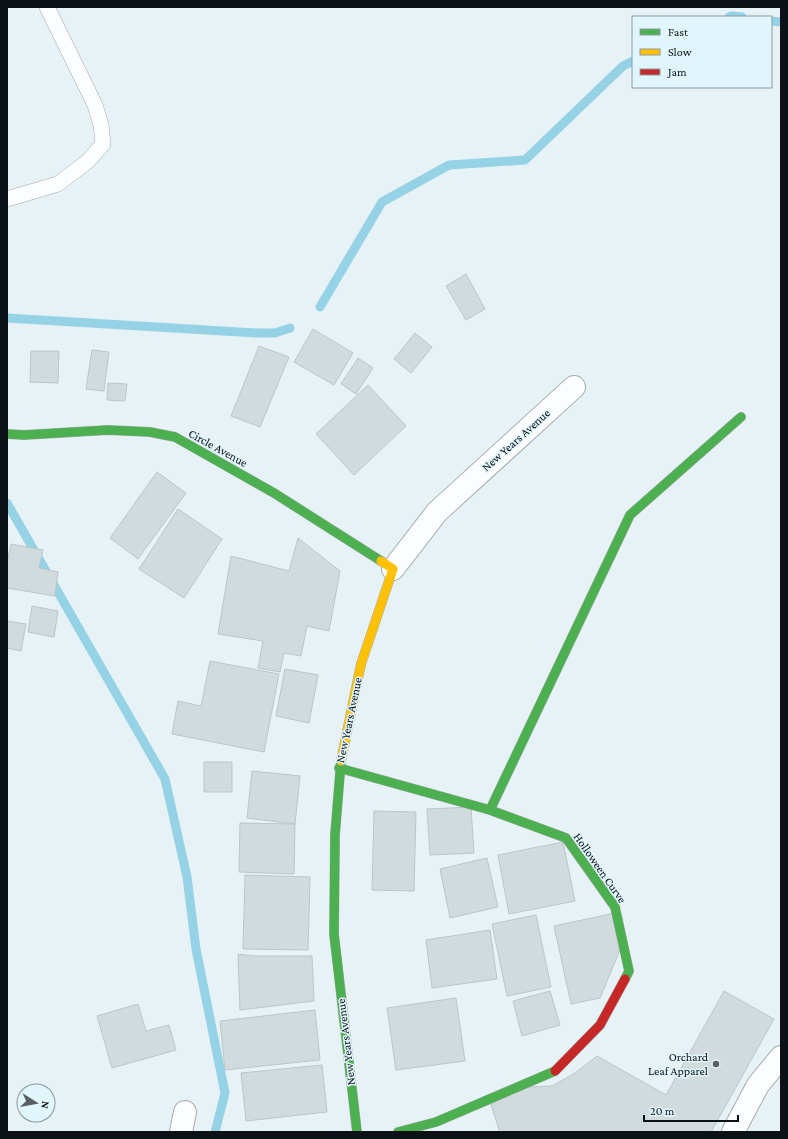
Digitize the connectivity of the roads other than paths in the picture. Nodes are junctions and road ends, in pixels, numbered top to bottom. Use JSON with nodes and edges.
{"nodes":[{"id":1,"x":47,"y":7,"type":"edge"},
{"id":2,"x":7,"y":199,"type":"edge"},
{"id":3,"x":574,"y":388,"type":"dead end"},
{"id":4,"x":741,"y":417,"type":"dead end"},
{"id":5,"x":7,"y":434,"type":"edge"},
{"id":6,"x":393,"y":569,"type":"junction"},
{"id":7,"x":339,"y":768,"type":"junction"},
{"id":8,"x":490,"y":810,"type":"junction"},
{"id":9,"x":781,"y":1057,"type":"edge"},
{"id":10,"x":357,"y":1132,"type":"edge"},
{"id":11,"x":398,"y":1132,"type":"edge"},
{"id":12,"x":733,"y":1132,"type":"edge"}],
"edges":[{"from":1,"to":2,"type":"lane"},
{"from":3,"to":6,"type":"street","name":"New Years Avenue"},
{"from":4,"to":8,"type":"street"},
{"from":5,"to":6,"type":"street","name":"Circle Avenue"},
{"from":6,"to":7,"type":"street","name":"New Years Avenue"},
{"from":7,"to":8,"type":"street","name":"Holloween Curve"},
{"from":7,"to":10,"type":"street","name":"New Years Avenue"},
{"from":8,"to":11,"type":"street","name":"Holloween Curve"},
{"from":9,"to":12,"type":"street"}]}
